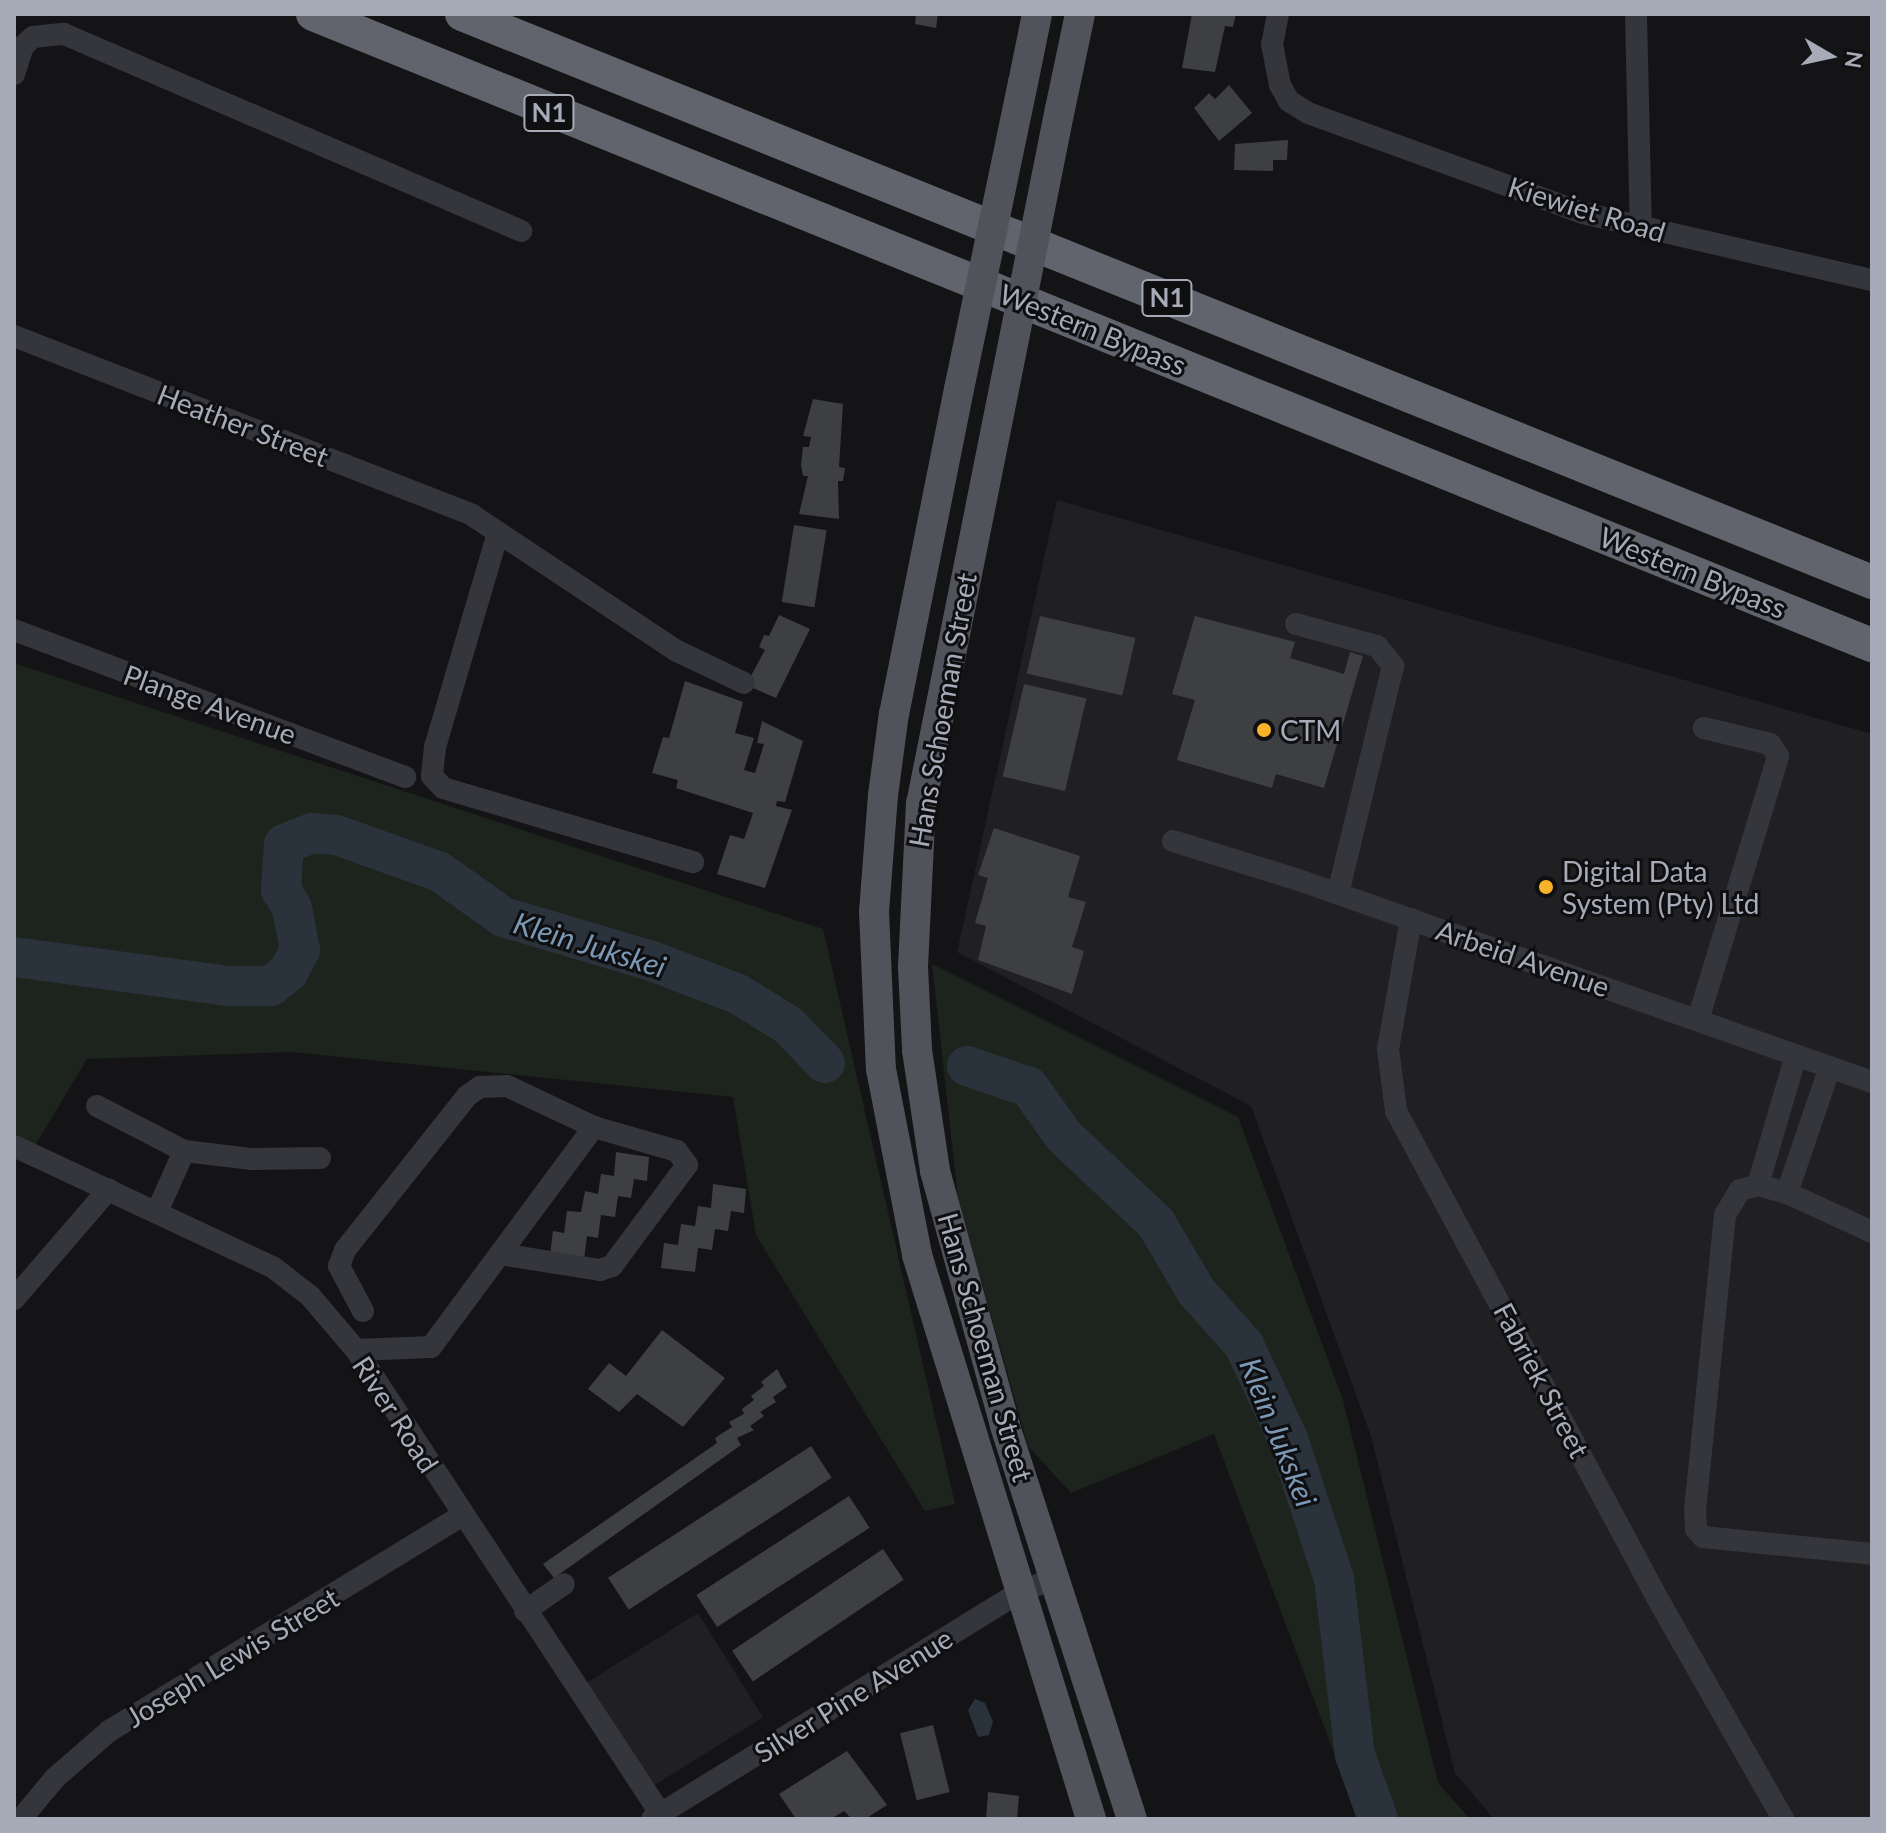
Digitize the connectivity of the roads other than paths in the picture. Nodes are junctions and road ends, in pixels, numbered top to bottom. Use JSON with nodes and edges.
{"nodes":[{"id":1,"x":313,"y":14,"type":"edge"},
{"id":2,"x":462,"y":14,"type":"edge"},
{"id":3,"x":1037,"y":14,"type":"edge"},
{"id":4,"x":1080,"y":14,"type":"edge"},
{"id":5,"x":1278,"y":14,"type":"edge"},
{"id":6,"x":1636,"y":14,"type":"edge"},
{"id":7,"x":14,"y":74,"type":"edge"},
{"id":8,"x":1641,"y":228,"type":"junction"},
{"id":9,"x":521,"y":231,"type":"dead end"},
{"id":10,"x":1872,"y":280,"type":"edge"},
{"id":11,"x":14,"y":336,"type":"edge"},
{"id":12,"x":498,"y":533,"type":"junction"},
{"id":13,"x":1872,"y":582,"type":"edge"},
{"id":14,"x":1296,"y":624,"type":"dead end"},
{"id":15,"x":14,"y":630,"type":"edge"},
{"id":16,"x":1872,"y":645,"type":"edge"},
{"id":17,"x":744,"y":683,"type":"dead end"},
{"id":18,"x":1704,"y":728,"type":"dead end"},
{"id":19,"x":405,"y":777,"type":"dead end"},
{"id":20,"x":1173,"y":841,"type":"dead end"},
{"id":21,"x":693,"y":862,"type":"dead end"},
{"id":22,"x":1338,"y":893,"type":"junction"},
{"id":23,"x":1411,"y":919,"type":"junction"},
{"id":24,"x":1698,"y":1020,"type":"junction"},
{"id":25,"x":1796,"y":1055,"type":"junction"},
{"id":26,"x":1830,"y":1067,"type":"junction"},
{"id":27,"x":1872,"y":1082,"type":"edge"},
{"id":28,"x":97,"y":1106,"type":"dead end"},
{"id":29,"x":594,"y":1127,"type":"junction"},
{"id":30,"x":14,"y":1146,"type":"edge"},
{"id":31,"x":184,"y":1151,"type":"junction"},
{"id":32,"x":320,"y":1158,"type":"dead end"},
{"id":33,"x":1758,"y":1185,"type":"junction"},
{"id":34,"x":109,"y":1189,"type":"junction"},
{"id":35,"x":1787,"y":1193,"type":"junction"},
{"id":36,"x":157,"y":1212,"type":"junction"},
{"id":37,"x":1872,"y":1232,"type":"edge"},
{"id":38,"x":500,"y":1254,"type":"junction"},
{"id":39,"x":14,"y":1299,"type":"edge"},
{"id":40,"x":363,"y":1311,"type":"dead end"},
{"id":41,"x":356,"y":1350,"type":"junction"},
{"id":42,"x":461,"y":1516,"type":"junction"},
{"id":43,"x":1872,"y":1554,"type":"edge"},
{"id":44,"x":1057,"y":1577,"type":"junction"},
{"id":45,"x":564,"y":1584,"type":"dead end"},
{"id":46,"x":1020,"y":1592,"type":"junction"},
{"id":47,"x":525,"y":1611,"type":"junction"},
{"id":48,"x":659,"y":1817,"type":"edge"},
{"id":49,"x":21,"y":1819,"type":"edge"},
{"id":50,"x":1091,"y":1819,"type":"edge"},
{"id":51,"x":1132,"y":1819,"type":"edge"},
{"id":52,"x":1783,"y":1819,"type":"edge"}],
"edges":[{"from":1,"to":16,"type":"highway","name":"Western Bypass","number":"N1"},
{"from":2,"to":13,"type":"highway","name":"Western Bypass","number":"N1"},
{"from":3,"to":46,"type":"main road","name":"Hans Schoeman Street","bridge":true},
{"from":4,"to":44,"type":"main road","name":"Hans Schoeman Street","bridge":true},
{"from":5,"to":8,"type":"street","name":"Kiewiet Road"},
{"from":6,"to":8,"type":"street"},
{"from":7,"to":9,"type":"street"},
{"from":8,"to":10,"type":"street","name":"Kiewiet Road"},
{"from":11,"to":12,"type":"street","name":"Heather Street"},
{"from":12,"to":17,"type":"street","name":"Heather Street"},
{"from":12,"to":21,"type":"street"},
{"from":14,"to":22,"type":"street"},
{"from":15,"to":19,"type":"street","name":"Plange Avenue"},
{"from":18,"to":24,"type":"street"},
{"from":20,"to":22,"type":"street","name":"Arbeid Avenue"},
{"from":22,"to":23,"type":"street","name":"Arbeid Avenue"},
{"from":23,"to":24,"type":"street","name":"Arbeid Avenue"},
{"from":23,"to":52,"type":"street","name":"Fabriek Street"},
{"from":24,"to":25,"type":"street","name":"Arbeid Avenue"},
{"from":25,"to":26,"type":"street","name":"Arbeid Avenue"},
{"from":25,"to":33,"type":"street"},
{"from":26,"to":27,"type":"street","name":"Arbeid Avenue"},
{"from":26,"to":35,"type":"street"},
{"from":28,"to":31,"type":"street"},
{"from":29,"to":38,"type":"street"},
{"from":29,"to":38,"type":"street"},
{"from":29,"to":40,"type":"street"},
{"from":30,"to":34,"type":"street","name":"River Road"},
{"from":31,"to":32,"type":"street"},
{"from":31,"to":36,"type":"street"},
{"from":33,"to":35,"type":"street"},
{"from":33,"to":43,"type":"street"},
{"from":34,"to":36,"type":"street","name":"River Road"},
{"from":34,"to":39,"type":"street"},
{"from":35,"to":37,"type":"street"},
{"from":36,"to":41,"type":"street","name":"River Road"},
{"from":38,"to":41,"type":"street"},
{"from":41,"to":42,"type":"street","name":"River Road"},
{"from":42,"to":47,"type":"street","name":"River Road"},
{"from":42,"to":49,"type":"street","name":"Joseph Lewis Street"},
{"from":44,"to":46,"type":"street","name":"Silver Pine Avenue"},
{"from":44,"to":51,"type":"main road","name":"Hans Schoeman Street"},
{"from":45,"to":47,"type":"street"},
{"from":46,"to":48,"type":"street","name":"Silver Pine Avenue"},
{"from":46,"to":50,"type":"main road","name":"Hans Schoeman Street"},
{"from":47,"to":48,"type":"street","name":"River Road"}]}
